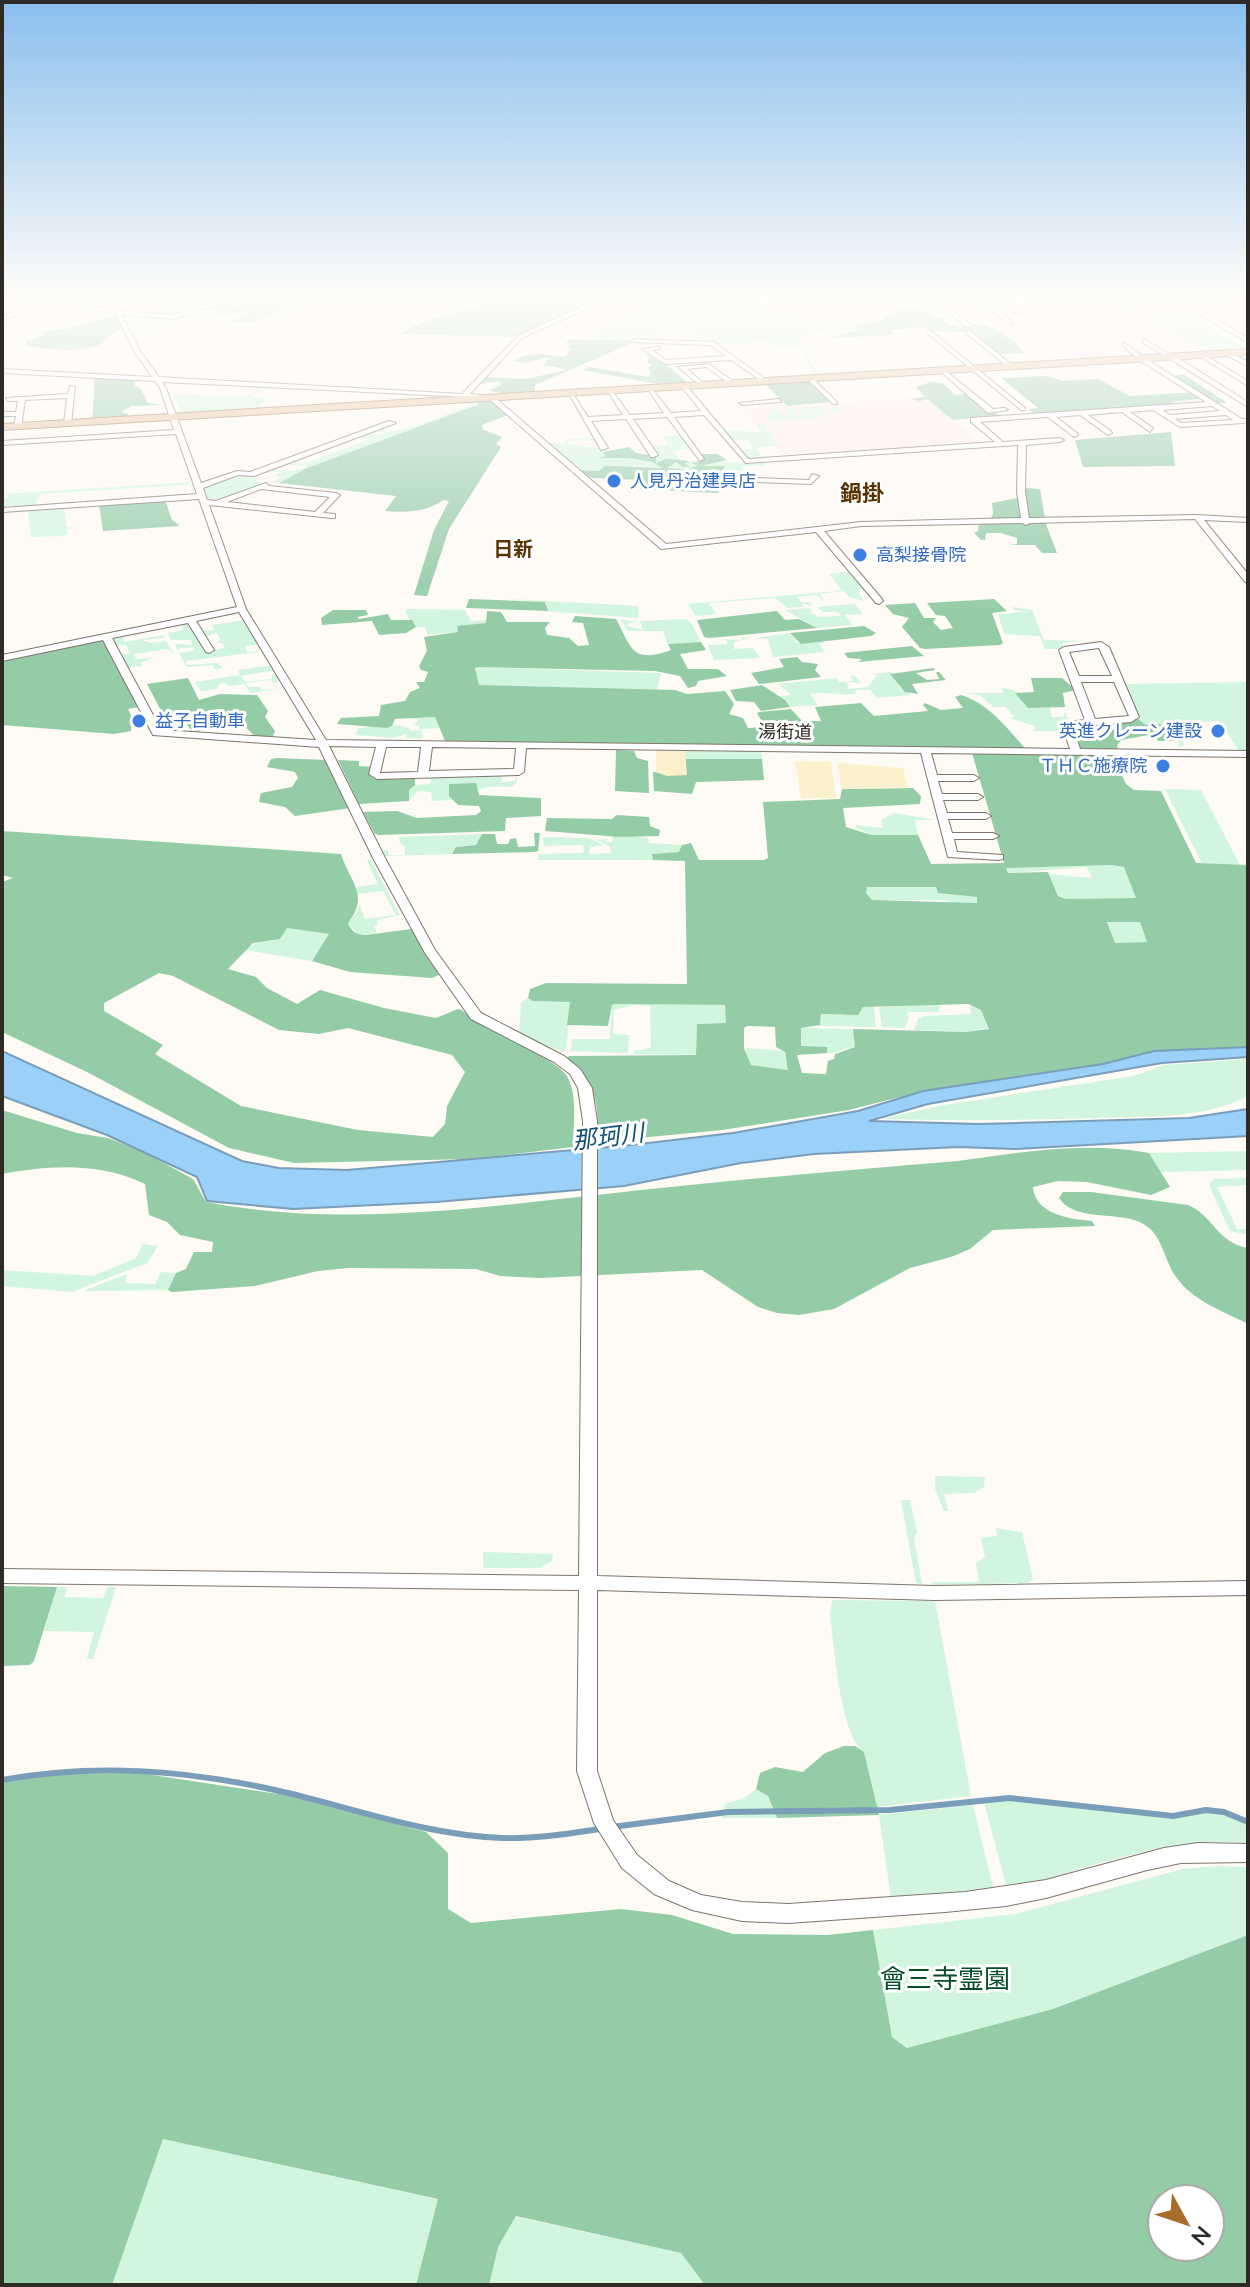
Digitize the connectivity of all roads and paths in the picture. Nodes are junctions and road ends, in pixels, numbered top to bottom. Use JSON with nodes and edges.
{"nodes":[{"id":1,"x":21,"y":404,"type":"edge"},
{"id":2,"x":70,"y":404,"type":"edge"},
{"id":3,"x":167,"y":404,"type":"edge"},
{"id":4,"x":377,"y":404,"type":"edge"},
{"id":5,"x":497,"y":404,"type":"edge"},
{"id":6,"x":577,"y":404,"type":"edge"},
{"id":7,"x":619,"y":404,"type":"edge"},
{"id":8,"x":660,"y":404,"type":"edge"},
{"id":9,"x":697,"y":404,"type":"edge"},
{"id":10,"x":982,"y":404,"type":"edge"},
{"id":11,"x":1009,"y":404,"type":"edge"},
{"id":12,"x":1213,"y":404,"type":"joint"},
{"id":13,"x":1036,"y":408,"type":"dead end"},
{"id":14,"x":1155,"y":408,"type":"junction"},
{"id":15,"x":1123,"y":410,"type":"junction"},
{"id":16,"x":1080,"y":412,"type":"junction"},
{"id":17,"x":704,"y":413,"type":"junction"},
{"id":18,"x":1228,"y":413,"type":"junction"},
{"id":19,"x":2,"y":414,"type":"edge"},
{"id":20,"x":20,"y":414,"type":"junction"},
{"id":21,"x":1049,"y":414,"type":"junction"},
{"id":22,"x":668,"y":415,"type":"junction"},
{"id":23,"x":1017,"y":415,"type":"junction"},
{"id":24,"x":172,"y":416,"type":"junction"},
{"id":25,"x":627,"y":417,"type":"junction"},
{"id":26,"x":1168,"y":417,"type":"junction"},
{"id":27,"x":586,"y":419,"type":"junction"},
{"id":28,"x":1244,"y":421,"type":"edge"},
{"id":29,"x":68,"y":423,"type":"junction"},
{"id":30,"x":392,"y":423,"type":"dead end"},
{"id":31,"x":18,"y":426,"type":"junction"},
{"id":32,"x":2,"y":427,"type":"edge"},
{"id":33,"x":1130,"y":428,"type":"dead end"},
{"id":34,"x":178,"y":432,"type":"junction"},
{"id":35,"x":1029,"y":432,"type":"dead end"},
{"id":36,"x":1108,"y":433,"type":"dead end"},
{"id":37,"x":1074,"y":435,"type":"dead end"},
{"id":38,"x":1060,"y":440,"type":"dead end"},
{"id":39,"x":1039,"y":442,"type":"junction"},
{"id":40,"x":2,"y":443,"type":"edge"},
{"id":41,"x":1022,"y":443,"type":"junction"},
{"id":42,"x":1001,"y":444,"type":"junction"},
{"id":43,"x":604,"y":448,"type":"dead end"},
{"id":44,"x":654,"y":455,"type":"dead end"},
{"id":45,"x":700,"y":459,"type":"dead end"},
{"id":46,"x":767,"y":460,"type":"junction"},
{"id":47,"x":815,"y":476,"type":"dead end"},
{"id":48,"x":731,"y":479,"type":"dead end"},
{"id":49,"x":764,"y":480,"type":"junction"},
{"id":50,"x":201,"y":495,"type":"junction"},
{"id":51,"x":232,"y":497,"type":"junction"},
{"id":52,"x":215,"y":504,"type":"junction"},
{"id":53,"x":2,"y":510,"type":"edge"},
{"id":54,"x":320,"y":511,"type":"junction"},
{"id":55,"x":332,"y":516,"type":"dead end"},
{"id":56,"x":1197,"y":517,"type":"junction"},
{"id":57,"x":1248,"y":520,"type":"edge"},
{"id":58,"x":1026,"y":523,"type":"junction"},
{"id":59,"x":817,"y":528,"type":"junction"},
{"id":60,"x":1248,"y":580,"type":"edge"},
{"id":61,"x":879,"y":601,"type":"dead end"},
{"id":62,"x":242,"y":609,"type":"junction"},
{"id":63,"x":191,"y":620,"type":"junction"},
{"id":64,"x":107,"y":638,"type":"junction"},
{"id":65,"x":209,"y":650,"type":"dead end"},
{"id":66,"x":2,"y":658,"type":"edge"},
{"id":67,"x":1075,"y":679,"type":"junction"},
{"id":68,"x":1118,"y":679,"type":"junction"},
{"id":69,"x":1091,"y":722,"type":"junction"},
{"id":70,"x":382,"y":743,"type":"junction"},
{"id":71,"x":323,"y":744,"type":"junction"},
{"id":72,"x":427,"y":744,"type":"junction"},
{"id":73,"x":473,"y":745,"type":"junction"},
{"id":74,"x":521,"y":745,"type":"junction"},
{"id":75,"x":925,"y":749,"type":"junction"},
{"id":76,"x":1076,"y":752,"type":"junction"},
{"id":77,"x":1248,"y":754,"type":"edge"},
{"id":78,"x":471,"y":773,"type":"junction"},
{"id":79,"x":423,"y":774,"type":"junction"},
{"id":80,"x":931,"y":778,"type":"junction"},
{"id":81,"x":974,"y":778,"type":"dead end"},
{"id":82,"x":936,"y":797,"type":"junction"},
{"id":83,"x":978,"y":797,"type":"dead end"},
{"id":84,"x":942,"y":816,"type":"junction"},
{"id":85,"x":986,"y":816,"type":"dead end"},
{"id":86,"x":947,"y":836,"type":"junction"},
{"id":87,"x":993,"y":836,"type":"dead end"},
{"id":88,"x":999,"y":857,"type":"dead end"},
{"id":89,"x":2,"y":1576,"type":"edge"},
{"id":90,"x":587,"y":1583,"type":"junction"},
{"id":91,"x":1248,"y":1588,"type":"edge"},
{"id":92,"x":1248,"y":1853,"type":"edge"}],
"edges":[{"from":1,"to":20,"type":"street"},
{"from":2,"to":29,"type":"street"},
{"from":3,"to":24,"type":"street"},
{"from":4,"to":24,"type":"main road"},
{"from":5,"to":59,"type":"street"},
{"from":6,"to":27,"type":"street"},
{"from":7,"to":25,"type":"street"},
{"from":8,"to":22,"type":"street"},
{"from":9,"to":17,"type":"street"},
{"from":10,"to":23,"type":"street"},
{"from":11,"to":23,"type":"street"},
{"from":12,"to":14,"type":"street"},
{"from":12,"to":18,"type":"street"},
{"from":13,"to":23,"type":"street"},
{"from":14,"to":15,"type":"street"},
{"from":14,"to":26,"type":"street"},
{"from":15,"to":16,"type":"street"},
{"from":15,"to":33,"type":"street"},
{"from":16,"to":21,"type":"street"},
{"from":16,"to":36,"type":"street"},
{"from":17,"to":22,"type":"street"},
{"from":17,"to":46,"type":"street"},
{"from":18,"to":26,"type":"street"},
{"from":18,"to":28,"type":"street"},
{"from":19,"to":20,"type":"street"},
{"from":20,"to":31,"type":"street"},
{"from":21,"to":23,"type":"street"},
{"from":21,"to":37,"type":"street"},
{"from":22,"to":25,"type":"street"},
{"from":22,"to":45,"type":"street"},
{"from":23,"to":42,"type":"street"},
{"from":24,"to":29,"type":"main road"},
{"from":24,"to":34,"type":"street"},
{"from":25,"to":27,"type":"street"},
{"from":25,"to":44,"type":"street"},
{"from":26,"to":28,"type":"street"},
{"from":27,"to":43,"type":"street"},
{"from":29,"to":31,"type":"main road"},
{"from":30,"to":50,"type":"street"},
{"from":31,"to":32,"type":"main road"},
{"from":34,"to":40,"type":"street"},
{"from":34,"to":50,"type":"street"},
{"from":35,"to":39,"type":"street"},
{"from":38,"to":39,"type":"street"},
{"from":39,"to":41,"type":"street"},
{"from":41,"to":42,"type":"street"},
{"from":41,"to":58,"type":"street"},
{"from":42,"to":46,"type":"street"},
{"from":46,"to":49,"type":"street"},
{"from":47,"to":49,"type":"street"},
{"from":48,"to":49,"type":"street"},
{"from":50,"to":52,"type":"street"},
{"from":50,"to":53,"type":"street"},
{"from":50,"to":62,"type":"street"},
{"from":51,"to":52,"type":"street"},
{"from":51,"to":54,"type":"street"},
{"from":51,"to":54,"type":"street"},
{"from":52,"to":54,"type":"street"},
{"from":54,"to":55,"type":"street"},
{"from":56,"to":57,"type":"street"},
{"from":56,"to":58,"type":"street"},
{"from":56,"to":60,"type":"street"},
{"from":58,"to":59,"type":"street"},
{"from":59,"to":61,"type":"street"},
{"from":62,"to":63,"type":"street"},
{"from":62,"to":71,"type":"street"},
{"from":63,"to":64,"type":"street"},
{"from":63,"to":65,"type":"street"},
{"from":64,"to":66,"type":"street"},
{"from":64,"to":71,"type":"street","name":"湯街道"},
{"from":67,"to":68,"type":"street"},
{"from":67,"to":68,"type":"street"},
{"from":67,"to":69,"type":"street"},
{"from":68,"to":69,"type":"street"},
{"from":69,"to":76,"type":"street"},
{"from":70,"to":71,"type":"street","name":"湯街道"},
{"from":70,"to":72,"type":"street","name":"湯街道"},
{"from":70,"to":79,"type":"street"},
{"from":71,"to":90,"type":"street"},
{"from":72,"to":73,"type":"street","name":"湯街道"},
{"from":72,"to":79,"type":"street"},
{"from":73,"to":74,"type":"street","name":"湯街道"},
{"from":73,"to":78,"type":"street"},
{"from":74,"to":75,"type":"street","name":"湯街道"},
{"from":74,"to":78,"type":"street"},
{"from":75,"to":76,"type":"street","name":"湯街道"},
{"from":75,"to":80,"type":"street"},
{"from":76,"to":77,"type":"street","name":"湯街道"},
{"from":78,"to":79,"type":"street"},
{"from":80,"to":81,"type":"street"},
{"from":80,"to":82,"type":"street"},
{"from":82,"to":83,"type":"street"},
{"from":82,"to":84,"type":"street"},
{"from":84,"to":85,"type":"street"},
{"from":84,"to":86,"type":"street"},
{"from":86,"to":87,"type":"street"},
{"from":86,"to":88,"type":"street"},
{"from":89,"to":90,"type":"street"},
{"from":90,"to":91,"type":"street"},
{"from":90,"to":92,"type":"street"}]}
